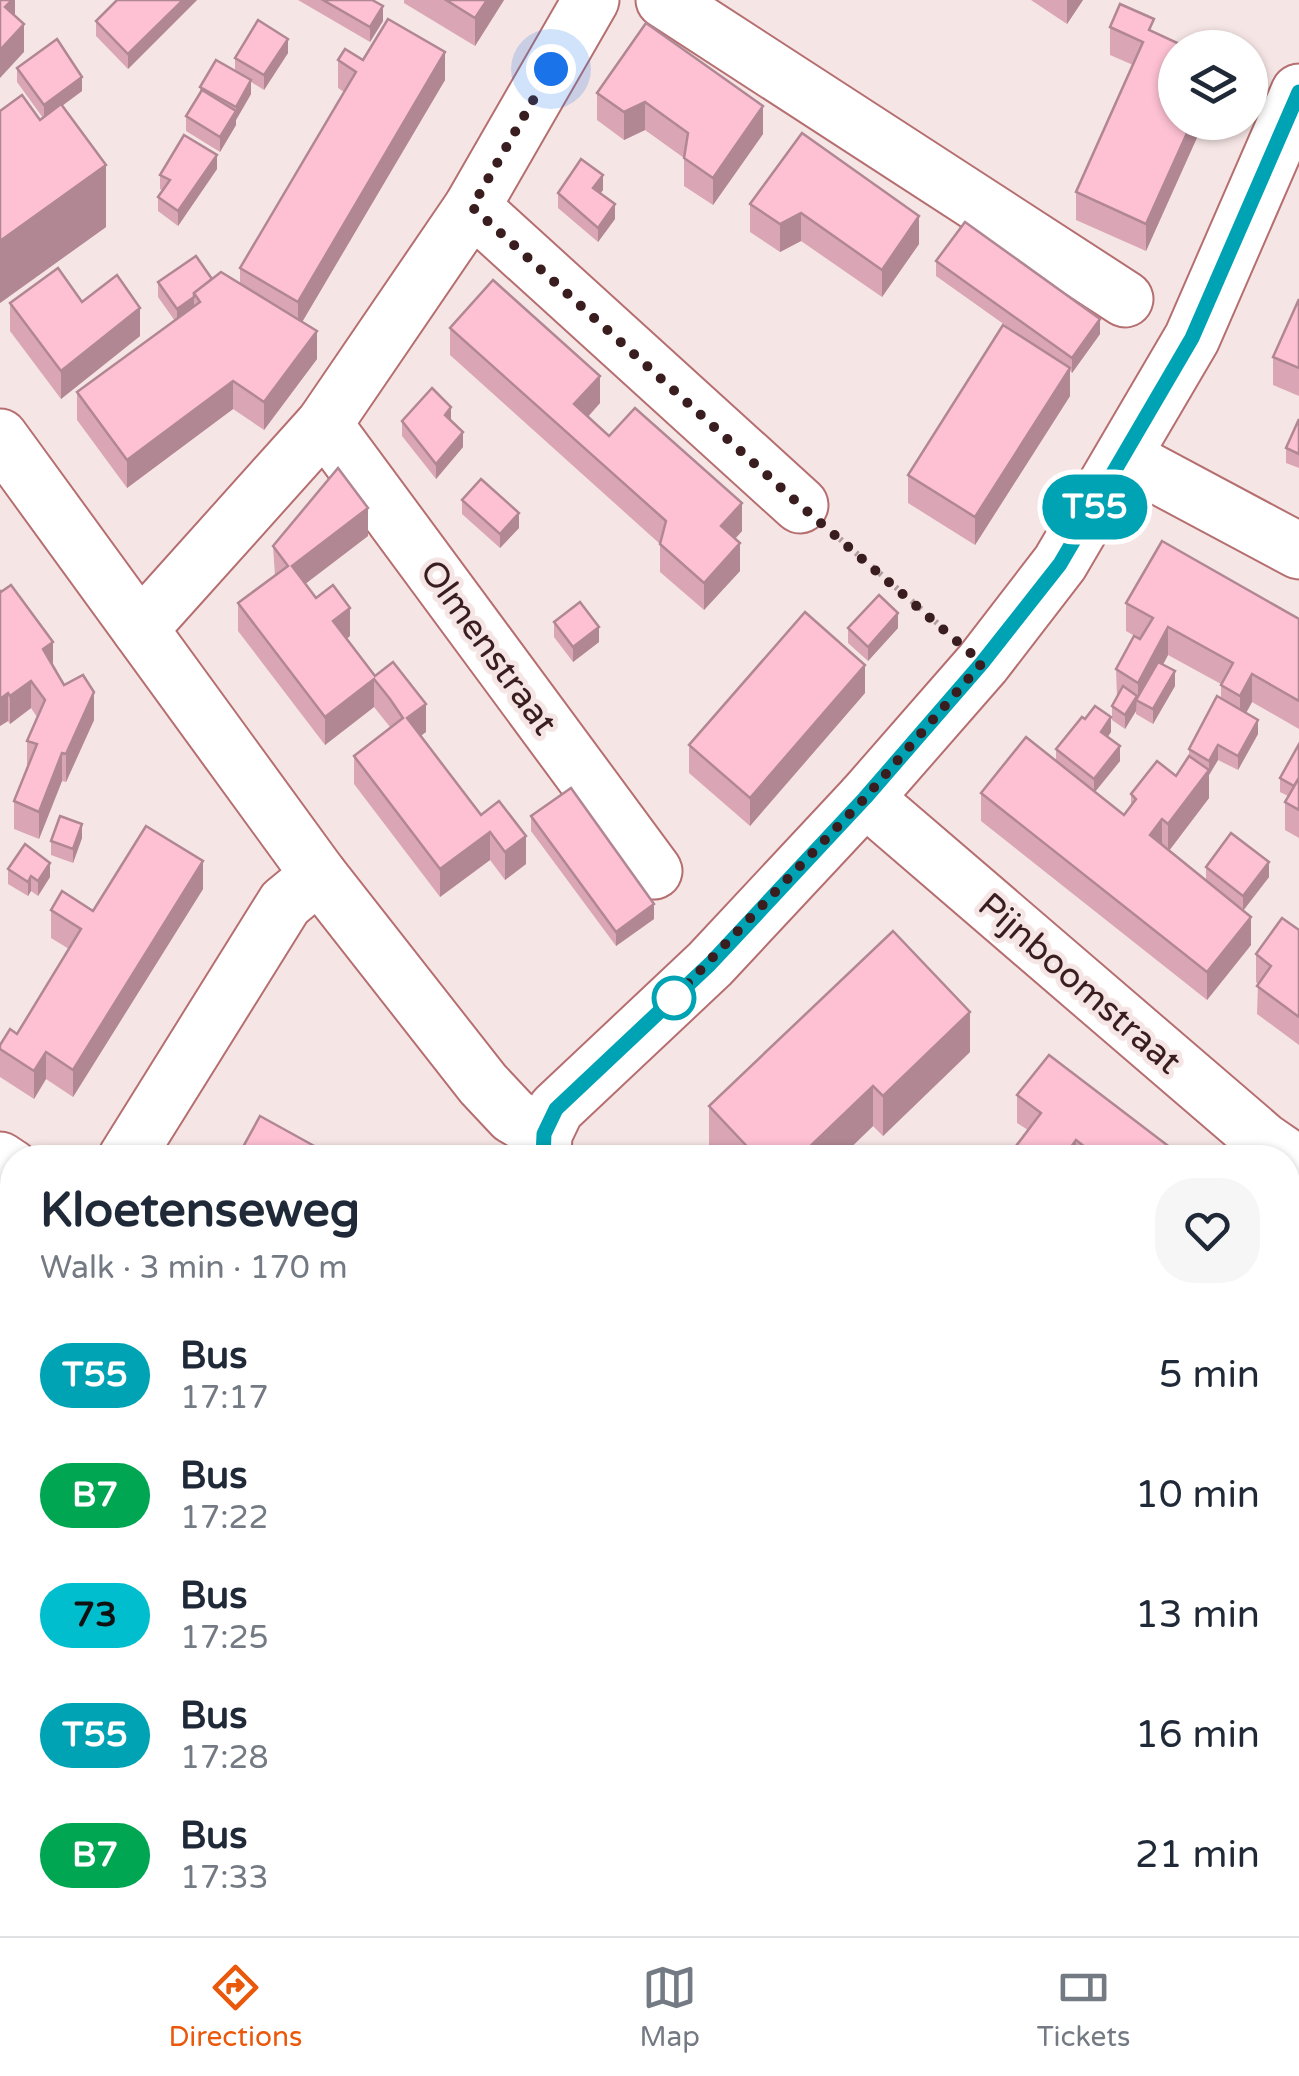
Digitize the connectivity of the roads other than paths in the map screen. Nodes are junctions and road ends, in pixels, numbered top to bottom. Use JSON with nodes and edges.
{"nodes":[{"id":1,"x":591,"y":0,"type":"edge"},
{"id":2,"x":664,"y":0,"type":"edge"},
{"id":3,"x":1299,"y":92,"type":"edge"},
{"id":4,"x":472,"y":207,"type":"junction"},
{"id":5,"x":1124,"y":299,"type":"dead end"},
{"id":6,"x":324,"y":424,"type":"junction"},
{"id":7,"x":0,"y":437,"type":"edge"},
{"id":8,"x":1125,"y":458,"type":"junction"},
{"id":9,"x":800,"y":505,"type":"road end"},
{"id":10,"x":1299,"y":551,"type":"edge"},
{"id":11,"x":140,"y":630,"type":"junction"},
{"id":12,"x":865,"y":798,"type":"junction"},
{"id":13,"x":654,"y":871,"type":"dead end"},
{"id":14,"x":319,"y":875,"type":"junction"},
{"id":15,"x":134,"y":1145,"type":"edge"},
{"id":16,"x":543,"y":1145,"type":"edge"},
{"id":17,"x":544,"y":1145,"type":"edge"},
{"id":18,"x":1272,"y":1145,"type":"edge"}],
"edges":[{"from":1,"to":4,"type":"street"},
{"from":2,"to":5,"type":"street"},
{"from":3,"to":8,"type":"street"},
{"from":4,"to":6,"type":"street"},
{"from":4,"to":9,"type":"street"},
{"from":6,"to":11,"type":"street"},
{"from":6,"to":13,"type":"street","name":"Olmenstraat"},
{"from":7,"to":11,"type":"street"},
{"from":8,"to":10,"type":"street"},
{"from":8,"to":12,"type":"street"},
{"from":11,"to":14,"type":"street"},
{"from":12,"to":17,"type":"street"},
{"from":12,"to":18,"type":"street","name":"Pijnboomstraat"},
{"from":14,"to":15,"type":"street"},
{"from":14,"to":16,"type":"street"}]}
